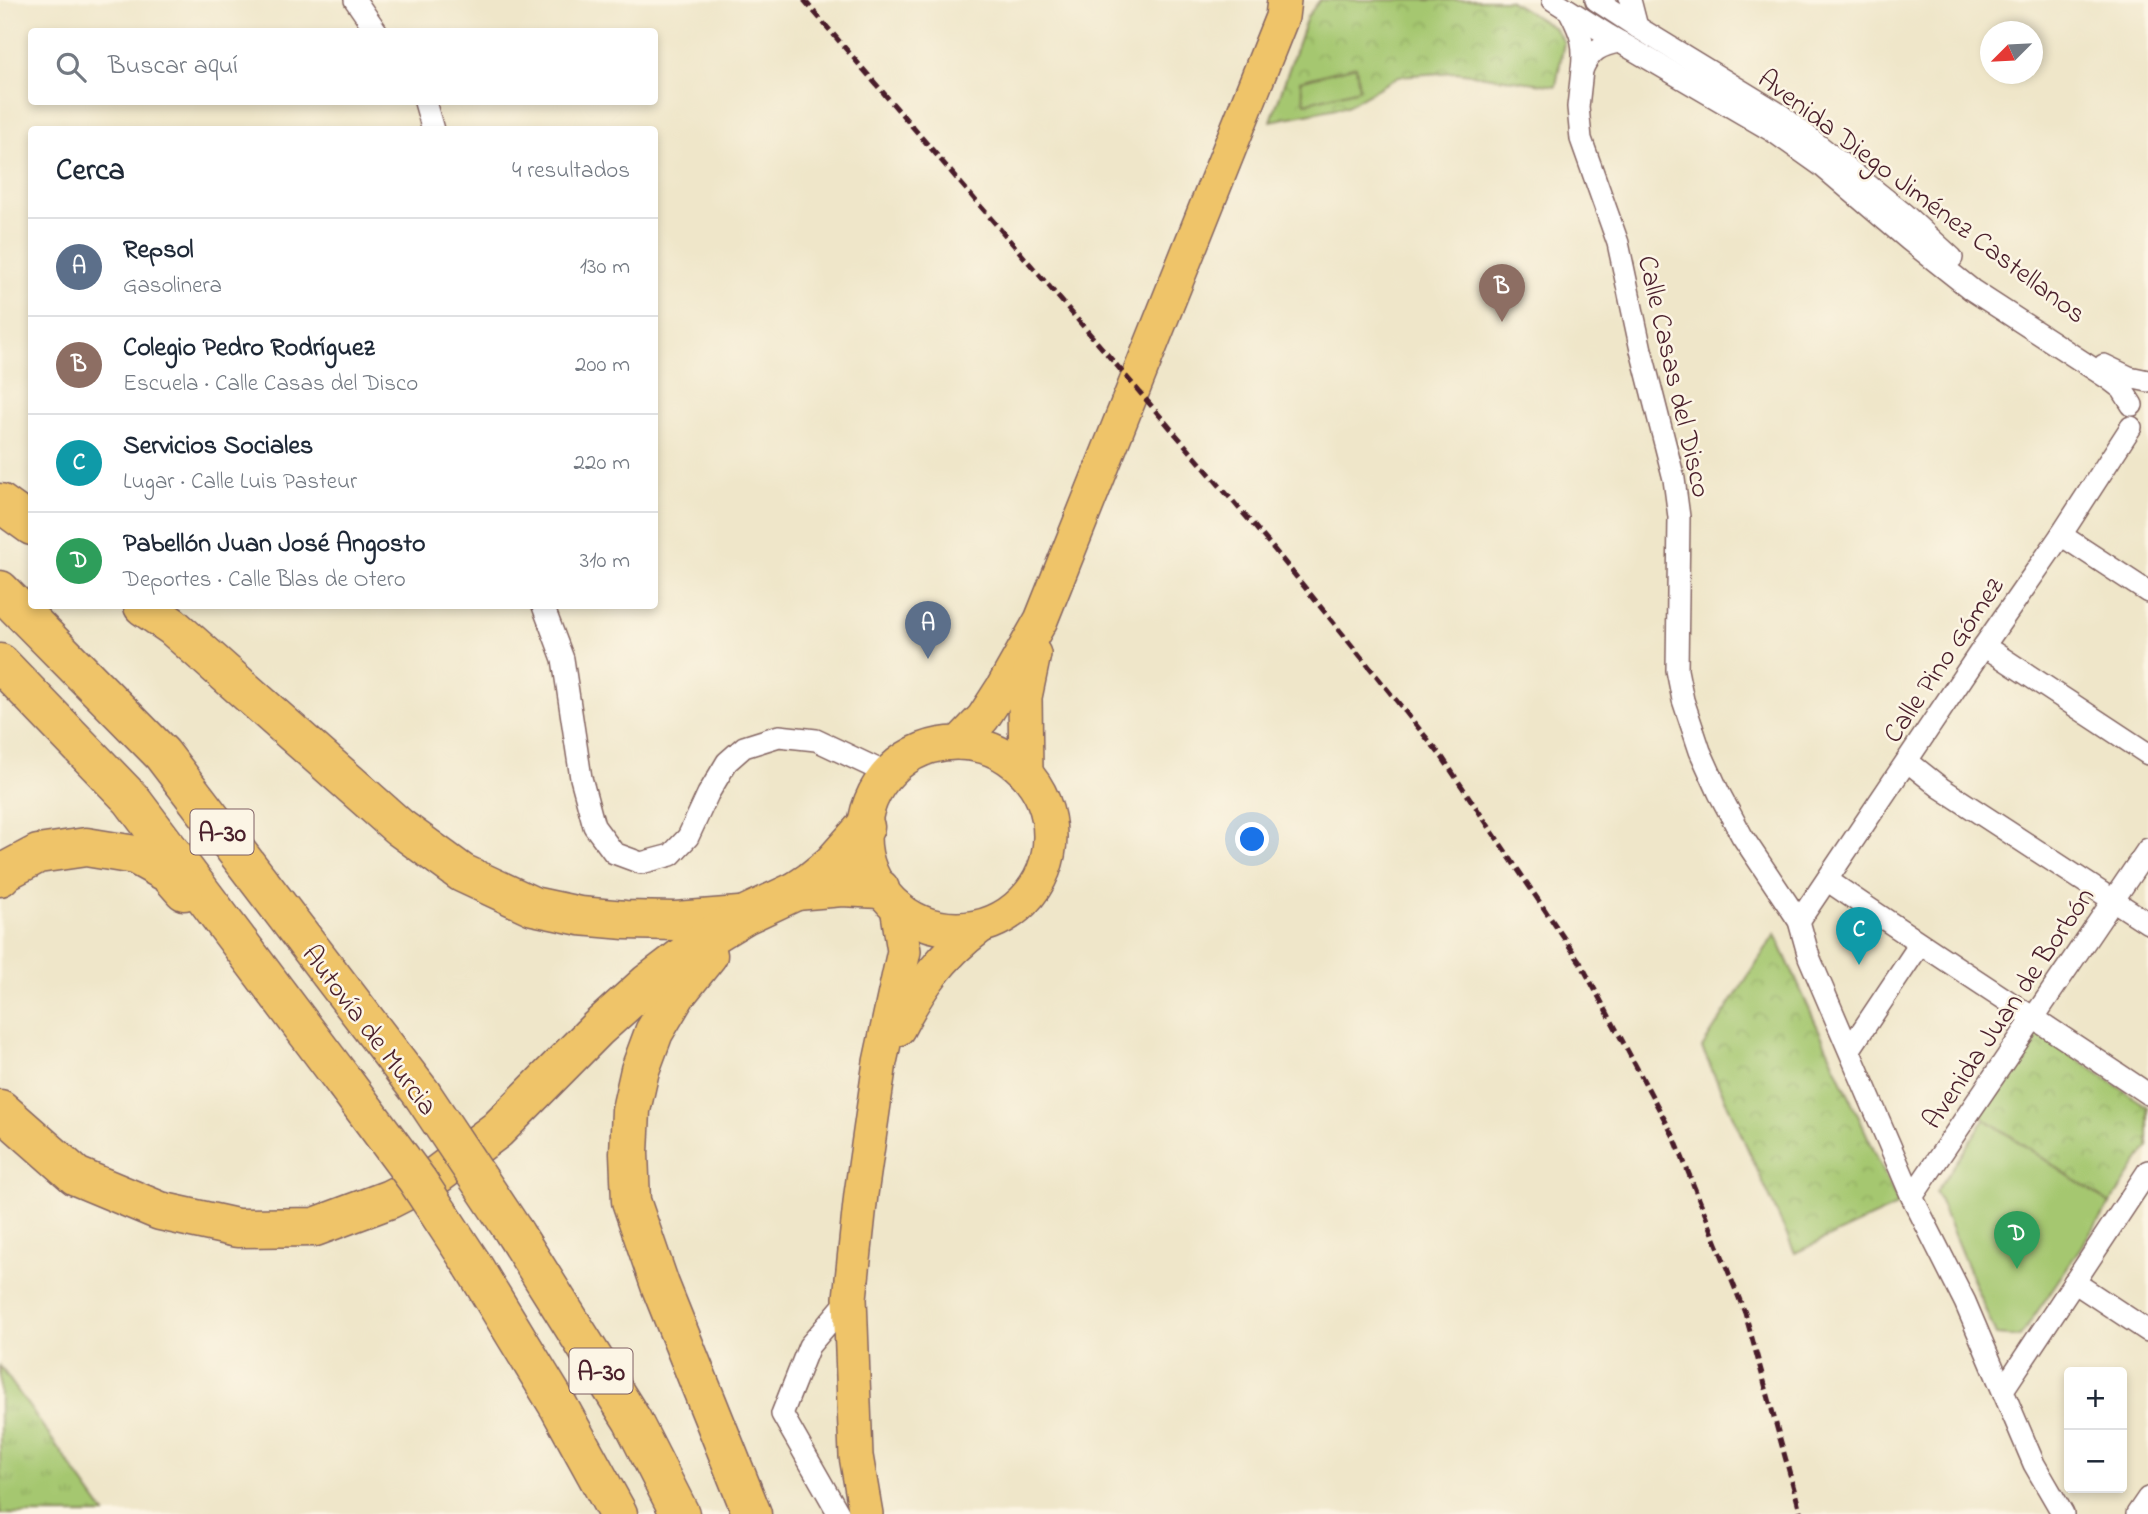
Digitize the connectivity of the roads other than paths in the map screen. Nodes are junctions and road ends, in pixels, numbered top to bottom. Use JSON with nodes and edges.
{"nodes":[{"id":1,"x":355,"y":0,"type":"edge"},
{"id":2,"x":1596,"y":0,"type":"edge"},
{"id":3,"x":1630,"y":0,"type":"edge"},
{"id":4,"x":1561,"y":5,"type":"edge"},
{"id":5,"x":1287,"y":6,"type":"edge"},
{"id":6,"x":1637,"y":27,"type":"junction"},
{"id":7,"x":374,"y":28,"type":"edge"},
{"id":8,"x":1620,"y":42,"type":"junction"},
{"id":9,"x":1582,"y":70,"type":"junction"},
{"id":10,"x":426,"y":105,"type":"edge"},
{"id":11,"x":432,"y":126,"type":"edge"},
{"id":12,"x":2148,"y":382,"type":"edge"},
{"id":13,"x":2132,"y":405,"type":"junction"},
{"id":14,"x":2139,"y":431,"type":"edge"},
{"id":15,"x":0,"y":503,"type":"edge"},
{"id":16,"x":28,"y":523,"type":"edge"},
{"id":17,"x":2061,"y":535,"type":"junction"},
{"id":18,"x":0,"y":590,"type":"edge"},
{"id":19,"x":2148,"y":592,"type":"edge"},
{"id":20,"x":148,"y":609,"type":"edge"},
{"id":21,"x":544,"y":609,"type":"edge"},
{"id":22,"x":1041,"y":620,"type":"junction"},
{"id":23,"x":1984,"y":646,"type":"junction"},
{"id":24,"x":0,"y":663,"type":"edge"},
{"id":25,"x":959,"y":743,"type":"junction"},
{"id":26,"x":2148,"y":754,"type":"edge"},
{"id":27,"x":1907,"y":761,"type":"junction"},
{"id":28,"x":1026,"y":773,"type":"junction"},
{"id":29,"x":888,"y":774,"type":"junction"},
{"id":30,"x":864,"y":827,"type":"junction"},
{"id":31,"x":2148,"y":849,"type":"edge"},
{"id":32,"x":0,"y":877,"type":"edge"},
{"id":33,"x":1827,"y":880,"type":"junction"},
{"id":34,"x":796,"y":891,"type":"junction"},
{"id":35,"x":889,"y":898,"type":"junction"},
{"id":36,"x":2114,"y":901,"type":"junction"},
{"id":37,"x":745,"y":915,"type":"junction"},
{"id":38,"x":1799,"y":921,"type":"junction"},
{"id":39,"x":2148,"y":923,"type":"edge"},
{"id":40,"x":980,"y":927,"type":"junction"},
{"id":41,"x":1920,"y":944,"type":"junction"},
{"id":42,"x":2035,"y":1017,"type":"junction"},
{"id":43,"x":1850,"y":1049,"type":"junction"},
{"id":44,"x":880,"y":1062,"type":"junction"},
{"id":45,"x":345,"y":1083,"type":"junction"},
{"id":46,"x":2148,"y":1094,"type":"edge"},
{"id":47,"x":2,"y":1109,"type":"edge"},
{"id":48,"x":2148,"y":1171,"type":"edge"},
{"id":49,"x":1912,"y":1197,"type":"junction"},
{"id":50,"x":2074,"y":1282,"type":"junction"},
{"id":51,"x":850,"y":1298,"type":"junction"},
{"id":52,"x":2148,"y":1331,"type":"edge"},
{"id":53,"x":2003,"y":1390,"type":"junction"},
{"id":54,"x":2148,"y":1498,"type":"edge"},
{"id":55,"x":618,"y":1514,"type":"edge"},
{"id":56,"x":680,"y":1514,"type":"edge"},
{"id":57,"x":752,"y":1514,"type":"edge"},
{"id":58,"x":839,"y":1514,"type":"edge"},
{"id":59,"x":866,"y":1514,"type":"edge"},
{"id":60,"x":2063,"y":1514,"type":"edge"},
{"id":61,"x":2137,"y":1514,"type":"edge"}],
"edges":[{"from":1,"to":7,"type":"street"},
{"from":2,"to":6,"type":"street","name":"Avenida Diego Jiménez Castellanos"},
{"from":3,"to":6,"type":"street"},
{"from":4,"to":8,"type":"street","name":"Avenida Diego Jiménez Castellanos"},
{"from":4,"to":9,"type":"street","name":"Calle Casas del Disco"},
{"from":5,"to":22,"type":"main road"},
{"from":6,"to":12,"type":"street","name":"Avenida Diego Jiménez Castellanos"},
{"from":8,"to":9,"type":"street"},
{"from":8,"to":13,"type":"street","name":"Avenida Diego Jiménez Castellanos"},
{"from":9,"to":38,"type":"street","name":"Calle Casas del Disco"},
{"from":10,"to":11,"type":"street"},
{"from":12,"to":13,"type":"street","name":"Avenida Diego Jiménez Castellanos"},
{"from":13,"to":14,"type":"street"},
{"from":14,"to":17,"type":"street","name":"Calle Pino Gómez"},
{"from":15,"to":16,"type":"highway"},
{"from":17,"to":19,"type":"street"},
{"from":17,"to":23,"type":"street","name":"Calle Pino Gómez"},
{"from":18,"to":56,"type":"highway","name":"Autovía de Murcia","number":"A-30","bridge":true},
{"from":20,"to":37,"type":"highway"},
{"from":21,"to":29,"type":"street"},
{"from":22,"to":25,"type":"main road"},
{"from":22,"to":28,"type":"main road"},
{"from":23,"to":26,"type":"street"},
{"from":23,"to":27,"type":"street","name":"Calle Pino Gómez"},
{"from":24,"to":45,"type":"highway","name":"Autovía de Murcia","number":"A-30"},
{"from":25,"to":28,"type":"main road"},
{"from":25,"to":29,"type":"main road"},
{"from":27,"to":33,"type":"street","name":"Calle Pino Gómez"},
{"from":27,"to":36,"type":"street"},
{"from":28,"to":40,"type":"main road"},
{"from":29,"to":30,"type":"main road"},
{"from":30,"to":34,"type":"highway"},
{"from":30,"to":35,"type":"main road"},
{"from":31,"to":36,"type":"street","name":"Avenida Juan de Borbón"},
{"from":32,"to":45,"type":"highway"},
{"from":33,"to":38,"type":"street","name":"Calle Pino Gómez"},
{"from":33,"to":41,"type":"street"},
{"from":34,"to":35,"type":"highway"},
{"from":34,"to":37,"type":"highway"},
{"from":35,"to":40,"type":"main road"},
{"from":35,"to":44,"type":"main road"},
{"from":36,"to":39,"type":"street"},
{"from":36,"to":42,"type":"street","name":"Avenida Juan de Borbón"},
{"from":37,"to":47,"type":"highway"},
{"from":37,"to":57,"type":"highway"},
{"from":38,"to":43,"type":"street","name":"Calle Casas del Disco"},
{"from":40,"to":44,"type":"main road"},
{"from":41,"to":42,"type":"street"},
{"from":41,"to":43,"type":"street"},
{"from":42,"to":46,"type":"street"},
{"from":42,"to":49,"type":"street","name":"Avenida Juan de Borbón"},
{"from":43,"to":49,"type":"street","name":"Calle Casas del Disco"},
{"from":44,"to":51,"type":"main road"},
{"from":45,"to":55,"type":"highway","name":"Autovía de Murcia","number":"A-30","bridge":true},
{"from":48,"to":50,"type":"street"},
{"from":49,"to":53,"type":"street","name":"Calle Casas del Disco"},
{"from":50,"to":52,"type":"street"},
{"from":50,"to":53,"type":"street"},
{"from":51,"to":58,"type":"street"},
{"from":51,"to":59,"type":"main road"},
{"from":53,"to":60,"type":"street","name":"Calle Casas del Disco"},
{"from":54,"to":61,"type":"street"}]}
